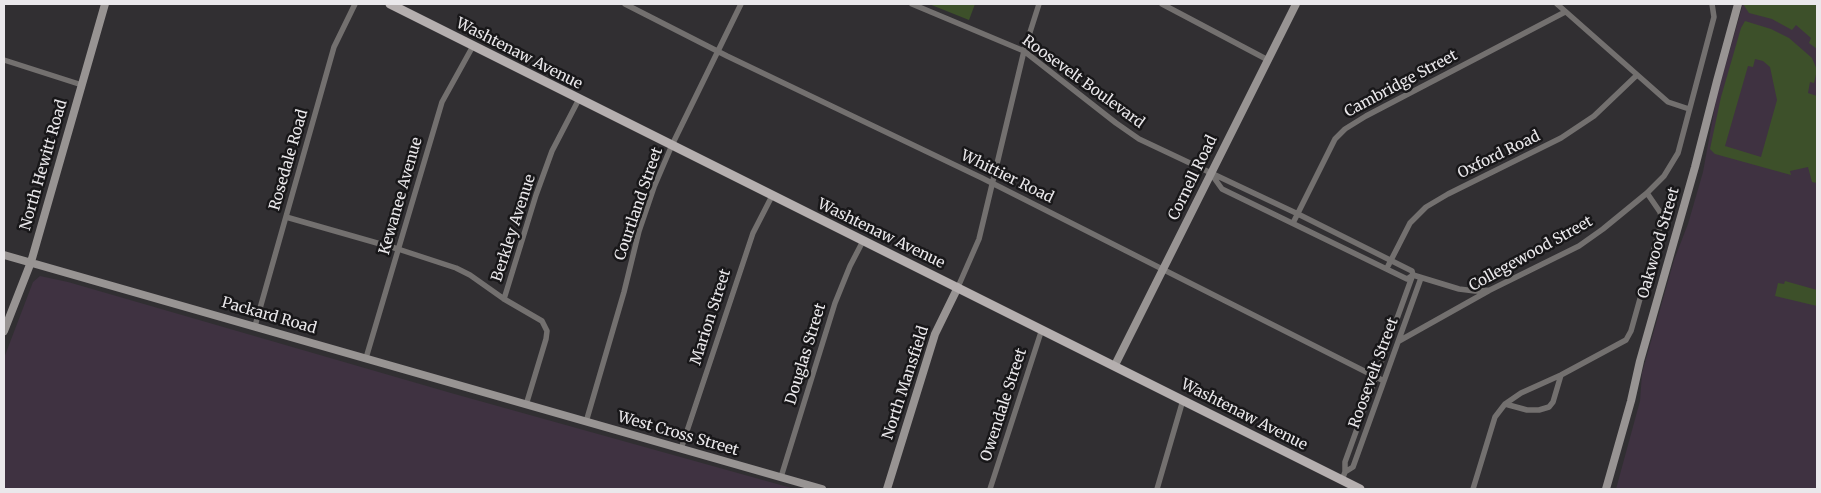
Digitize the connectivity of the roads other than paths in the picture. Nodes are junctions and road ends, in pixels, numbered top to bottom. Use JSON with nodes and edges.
{"nodes":[{"id":1,"x":105,"y":4,"type":"edge"},
{"id":2,"x":355,"y":4,"type":"edge"},
{"id":3,"x":390,"y":4,"type":"edge"},
{"id":4,"x":625,"y":4,"type":"edge"},
{"id":5,"x":741,"y":4,"type":"edge"},
{"id":6,"x":912,"y":4,"type":"edge"},
{"id":7,"x":1040,"y":4,"type":"edge"},
{"id":8,"x":1162,"y":4,"type":"edge"},
{"id":9,"x":1296,"y":4,"type":"edge"},
{"id":10,"x":1557,"y":4,"type":"edge"},
{"id":11,"x":1712,"y":4,"type":"edge"},
{"id":12,"x":1738,"y":4,"type":"edge"},
{"id":13,"x":1565,"y":12,"type":"junction"},
{"id":14,"x":474,"y":46,"type":"junction"},
{"id":15,"x":718,"y":51,"type":"junction"},
{"id":16,"x":1024,"y":51,"type":"junction"},
{"id":17,"x":4,"y":60,"type":"edge"},
{"id":18,"x":1268,"y":60,"type":"junction"},
{"id":19,"x":1637,"y":75,"type":"junction"},
{"id":20,"x":82,"y":84,"type":"junction"},
{"id":21,"x":579,"y":99,"type":"junction"},
{"id":22,"x":1689,"y":109,"type":"junction"},
{"id":23,"x":672,"y":145,"type":"junction"},
{"id":24,"x":1210,"y":173,"type":"junction"},
{"id":25,"x":993,"y":184,"type":"junction"},
{"id":26,"x":1646,"y":193,"type":"junction"},
{"id":27,"x":772,"y":196,"type":"junction"},
{"id":28,"x":1298,"y":214,"type":"junction"},
{"id":29,"x":286,"y":217,"type":"junction"},
{"id":30,"x":1293,"y":223,"type":"junction"},
{"id":31,"x":863,"y":241,"type":"junction"},
{"id":32,"x":398,"y":249,"type":"junction"},
{"id":33,"x":4,"y":255,"type":"edge"},
{"id":34,"x":1391,"y":260,"type":"junction"},
{"id":35,"x":31,"y":262,"type":"junction"},
{"id":36,"x":1387,"y":268,"type":"junction"},
{"id":37,"x":1163,"y":269,"type":"junction"},
{"id":38,"x":1413,"y":275,"type":"junction"},
{"id":39,"x":1421,"y":278,"type":"junction"},
{"id":40,"x":958,"y":287,"type":"junction"},
{"id":41,"x":1490,"y":290,"type":"junction"},
{"id":42,"x":504,"y":299,"type":"junction"},
{"id":43,"x":255,"y":326,"type":"junction"},
{"id":44,"x":1042,"y":329,"type":"junction"},
{"id":45,"x":4,"y":331,"type":"edge"},
{"id":46,"x":1390,"y":338,"type":"junction"},
{"id":47,"x":1399,"y":342,"type":"junction"},
{"id":48,"x":366,"y":358,"type":"junction"},
{"id":49,"x":1114,"y":365,"type":"junction"},
{"id":50,"x":1561,"y":375,"type":"junction"},
{"id":51,"x":1376,"y":377,"type":"junction"},
{"id":52,"x":1384,"y":381,"type":"junction"},
{"id":53,"x":1183,"y":400,"type":"junction"},
{"id":54,"x":1505,"y":404,"type":"junction"},
{"id":55,"x":526,"y":405,"type":"junction"},
{"id":56,"x":586,"y":422,"type":"junction"},
{"id":57,"x":681,"y":449,"type":"junction"},
{"id":58,"x":1343,"y":476,"type":"junction"},
{"id":59,"x":781,"y":477,"type":"junction"},
{"id":60,"x":822,"y":489,"type":"edge"},
{"id":61,"x":887,"y":489,"type":"edge"},
{"id":62,"x":990,"y":489,"type":"edge"},
{"id":63,"x":1157,"y":489,"type":"edge"},
{"id":64,"x":1360,"y":489,"type":"edge"},
{"id":65,"x":1473,"y":489,"type":"edge"},
{"id":66,"x":1606,"y":489,"type":"edge"}],
"edges":[{"from":1,"to":20,"type":"main road","name":"North Hewitt Road"},
{"from":2,"to":29,"type":"street","name":"Rosedale Road"},
{"from":3,"to":14,"type":"main road","name":"Washtenaw Avenue"},
{"from":4,"to":15,"type":"street","name":"Whittier Road"},
{"from":5,"to":15,"type":"street","name":"Courtland Street"},
{"from":6,"to":16,"type":"street","name":"Roosevelt Boulevard"},
{"from":7,"to":16,"type":"street"},
{"from":8,"to":18,"type":"street"},
{"from":9,"to":18,"type":"main road","name":"Cornell Road"},
{"from":10,"to":13,"type":"street"},
{"from":11,"to":22,"type":"street","name":"Collegewood Street"},
{"from":12,"to":66,"type":"main road","name":"Oakwood Street"},
{"from":13,"to":19,"type":"street"},
{"from":13,"to":28,"type":"street","name":"Cambridge Street"},
{"from":14,"to":21,"type":"main road","name":"Washtenaw Avenue"},
{"from":14,"to":32,"type":"street","name":"Kewanee Avenue"},
{"from":15,"to":23,"type":"street","name":"Courtland Street"},
{"from":15,"to":25,"type":"street","name":"Whittier Road"},
{"from":16,"to":24,"type":"street","name":"Roosevelt Boulevard"},
{"from":16,"to":25,"type":"street"},
{"from":17,"to":20,"type":"street"},
{"from":18,"to":24,"type":"main road","name":"Cornell Road"},
{"from":19,"to":22,"type":"street"},
{"from":19,"to":34,"type":"street","name":"Oxford Road"},
{"from":20,"to":35,"type":"main road","name":"North Hewitt Road"},
{"from":21,"to":23,"type":"main road","name":"Washtenaw Avenue"},
{"from":21,"to":42,"type":"street","name":"Berkley Avenue"},
{"from":22,"to":26,"type":"street","name":"Collegewood Street"},
{"from":23,"to":27,"type":"main road","name":"Washtenaw Avenue"},
{"from":23,"to":56,"type":"street","name":"Courtland Street"},
{"from":24,"to":28,"type":"street","name":"Roosevelt Boulevard"},
{"from":24,"to":30,"type":"street","name":"Roosevelt Boulevard"},
{"from":24,"to":37,"type":"main road","name":"Cornell Road"},
{"from":25,"to":37,"type":"street","name":"Whittier Road"},
{"from":25,"to":40,"type":"street"},
{"from":26,"to":41,"type":"street","name":"Collegewood Street"},
{"from":26,"to":50,"type":"street","name":"Oakwood Street"},
{"from":27,"to":31,"type":"main road","name":"Washtenaw Avenue"},
{"from":27,"to":57,"type":"street","name":"Marion Street"},
{"from":28,"to":30,"type":"street","name":"Cambridge Street"},
{"from":28,"to":34,"type":"street","name":"Roosevelt Boulevard"},
{"from":29,"to":32,"type":"street"},
{"from":29,"to":43,"type":"street","name":"Rosedale Road"},
{"from":30,"to":36,"type":"street","name":"Roosevelt Boulevard"},
{"from":31,"to":40,"type":"main road","name":"Washtenaw Avenue"},
{"from":31,"to":59,"type":"street","name":"Douglas Street"},
{"from":32,"to":42,"type":"street"},
{"from":32,"to":48,"type":"street","name":"Kewanee Avenue"},
{"from":33,"to":35,"type":"main road","name":"Packard Road"},
{"from":34,"to":36,"type":"street","name":"Oxford Road"},
{"from":34,"to":38,"type":"street","name":"Roosevelt Boulevard"},
{"from":35,"to":43,"type":"main road","name":"Packard Road"},
{"from":35,"to":45,"type":"main road","name":"North Hewitt Road"},
{"from":36,"to":38,"type":"street","name":"Roosevelt Boulevard"},
{"from":37,"to":49,"type":"main road","name":"Cornell Road"},
{"from":37,"to":51,"type":"street","name":"Whittier Road"},
{"from":38,"to":39,"type":"street","name":"Roosevelt Boulevard"},
{"from":38,"to":46,"type":"street","name":"Roosevelt Street"},
{"from":39,"to":41,"type":"street","name":"Roosevelt Boulevard"},
{"from":39,"to":47,"type":"street","name":"Roosevelt Street"},
{"from":40,"to":44,"type":"main road","name":"Washtenaw Avenue"},
{"from":40,"to":61,"type":"main road","name":"North Mansfield"},
{"from":41,"to":47,"type":"street","name":"Collegewood Street"},
{"from":42,"to":55,"type":"street","name":"Berkley Avenue"},
{"from":43,"to":48,"type":"main road","name":"Packard Road"},
{"from":44,"to":49,"type":"main road","name":"Washtenaw Avenue"},
{"from":44,"to":62,"type":"street","name":"Owendale Street"},
{"from":46,"to":47,"type":"street"},
{"from":46,"to":51,"type":"street","name":"Roosevelt Street"},
{"from":47,"to":52,"type":"street","name":"Roosevelt Street"},
{"from":48,"to":55,"type":"main road","name":"Packard Road"},
{"from":49,"to":53,"type":"main road","name":"Washtenaw Avenue"},
{"from":50,"to":54,"type":"street"},
{"from":50,"to":54,"type":"street"},
{"from":51,"to":52,"type":"street","name":"Whittier Road"},
{"from":51,"to":58,"type":"street","name":"Roosevelt Street"},
{"from":52,"to":58,"type":"street","name":"Roosevelt Street"},
{"from":53,"to":58,"type":"main road","name":"Washtenaw Avenue"},
{"from":53,"to":63,"type":"street"},
{"from":54,"to":65,"type":"street"},
{"from":55,"to":56,"type":"main road","name":"West Cross Street"},
{"from":56,"to":57,"type":"main road","name":"West Cross Street"},
{"from":57,"to":59,"type":"main road","name":"West Cross Street"},
{"from":58,"to":64,"type":"main road","name":"Washtenaw Avenue"},
{"from":59,"to":60,"type":"main road","name":"West Cross Street"}]}
